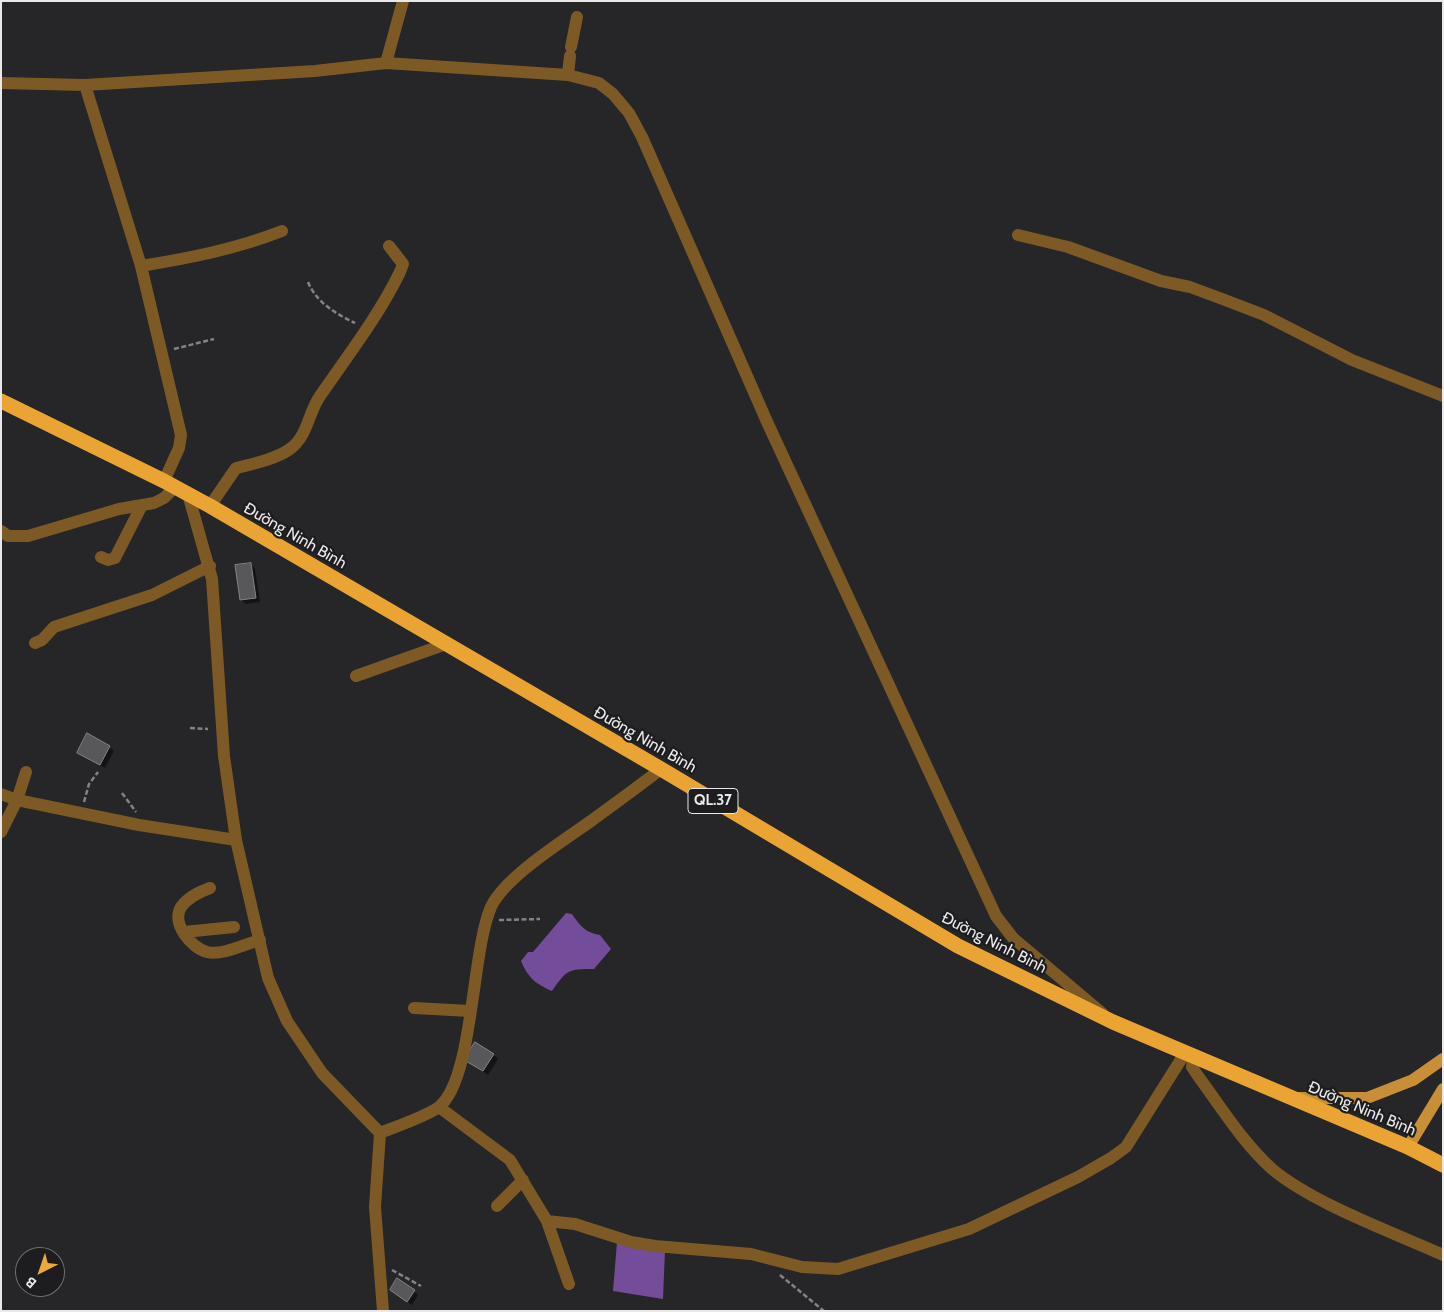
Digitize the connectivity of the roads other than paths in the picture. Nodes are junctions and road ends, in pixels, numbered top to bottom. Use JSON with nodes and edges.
{"nodes":[{"id":1,"x":403,"y":1,"type":"edge"},
{"id":2,"x":577,"y":17,"type":"dead end"},
{"id":3,"x":386,"y":63,"type":"junction"},
{"id":4,"x":568,"y":75,"type":"junction"},
{"id":5,"x":1,"y":82,"type":"edge"},
{"id":6,"x":85,"y":85,"type":"junction"},
{"id":7,"x":282,"y":231,"type":"dead end"},
{"id":8,"x":1018,"y":235,"type":"dead end"},
{"id":9,"x":389,"y":246,"type":"dead end"},
{"id":10,"x":141,"y":266,"type":"junction"},
{"id":11,"x":1443,"y":396,"type":"edge"},
{"id":12,"x":1,"y":402,"type":"edge"},
{"id":13,"x":176,"y":487,"type":"junction"},
{"id":14,"x":142,"y":505,"type":"junction"},
{"id":15,"x":210,"y":506,"type":"junction"},
{"id":16,"x":1,"y":531,"type":"edge"},
{"id":17,"x":101,"y":558,"type":"dead end"},
{"id":18,"x":210,"y":566,"type":"junction"},
{"id":19,"x":35,"y":643,"type":"dead end"},
{"id":20,"x":446,"y":644,"type":"junction"},
{"id":21,"x":356,"y":676,"type":"dead end"},
{"id":22,"x":661,"y":769,"type":"junction"},
{"id":23,"x":26,"y":772,"type":"dead end"},
{"id":24,"x":1,"y":794,"type":"edge"},
{"id":25,"x":17,"y":800,"type":"junction"},
{"id":26,"x":1,"y":832,"type":"edge"},
{"id":27,"x":236,"y":840,"type":"junction"},
{"id":28,"x":210,"y":888,"type":"dead end"},
{"id":29,"x":234,"y":927,"type":"dead end"},
{"id":30,"x":184,"y":932,"type":"junction"},
{"id":31,"x":260,"y":940,"type":"junction"},
{"id":32,"x":414,"y":1008,"type":"dead end"},
{"id":33,"x":470,"y":1012,"type":"junction"},
{"id":34,"x":1113,"y":1022,"type":"junction"},
{"id":35,"x":1189,"y":1055,"type":"junction"},
{"id":36,"x":1443,"y":1059,"type":"edge"},
{"id":37,"x":1443,"y":1089,"type":"edge"},
{"id":38,"x":1291,"y":1098,"type":"junction"},
{"id":39,"x":439,"y":1107,"type":"junction"},
{"id":40,"x":380,"y":1133,"type":"junction"},
{"id":41,"x":1408,"y":1147,"type":"junction"},
{"id":42,"x":1443,"y":1165,"type":"edge"},
{"id":43,"x":523,"y":1180,"type":"junction"},
{"id":44,"x":497,"y":1206,"type":"dead end"},
{"id":45,"x":547,"y":1221,"type":"junction"},
{"id":46,"x":1443,"y":1255,"type":"edge"},
{"id":47,"x":569,"y":1284,"type":"dead end"},
{"id":48,"x":383,"y":1311,"type":"edge"}],
"edges":[{"from":1,"to":3,"type":"street"},
{"from":2,"to":4,"type":"street"},
{"from":3,"to":4,"type":"street"},
{"from":3,"to":6,"type":"street"},
{"from":4,"to":34,"type":"street"},
{"from":5,"to":6,"type":"street"},
{"from":6,"to":10,"type":"street"},
{"from":7,"to":10,"type":"street"},
{"from":8,"to":11,"type":"street"},
{"from":9,"to":15,"type":"street"},
{"from":10,"to":13,"type":"street"},
{"from":12,"to":13,"type":"highway","name":"Đường Ninh Bình","number":"QL.37"},
{"from":13,"to":14,"type":"street"},
{"from":13,"to":15,"type":"highway","name":"Đường Ninh Bình","number":"QL.37"},
{"from":13,"to":18,"type":"street"},
{"from":14,"to":16,"type":"street"},
{"from":14,"to":17,"type":"street"},
{"from":15,"to":20,"type":"highway","name":"Đường Ninh Bình","number":"QL.37"},
{"from":18,"to":19,"type":"street"},
{"from":18,"to":27,"type":"street"},
{"from":20,"to":21,"type":"street"},
{"from":20,"to":22,"type":"highway","name":"Đường Ninh Bình","number":"QL.37"},
{"from":22,"to":33,"type":"street"},
{"from":22,"to":34,"type":"highway","name":"Đường Ninh Bình","number":"QL.37"},
{"from":23,"to":25,"type":"street"},
{"from":24,"to":25,"type":"street"},
{"from":25,"to":26,"type":"street"},
{"from":25,"to":27,"type":"street"},
{"from":27,"to":31,"type":"street"},
{"from":28,"to":30,"type":"street"},
{"from":29,"to":30,"type":"street"},
{"from":30,"to":31,"type":"street"},
{"from":31,"to":40,"type":"street"},
{"from":32,"to":33,"type":"street"},
{"from":33,"to":39,"type":"street"},
{"from":34,"to":35,"type":"highway","name":"Đường Ninh Bình","number":"QL.37"},
{"from":35,"to":38,"type":"highway","name":"Đường Ninh Bình","number":"QL.37"},
{"from":35,"to":45,"type":"street"},
{"from":35,"to":46,"type":"street"},
{"from":36,"to":38,"type":"main road"},
{"from":37,"to":41,"type":"main road"},
{"from":38,"to":41,"type":"highway","name":"Đường Ninh Bình","number":"QL.37"},
{"from":39,"to":40,"type":"street"},
{"from":39,"to":43,"type":"street"},
{"from":40,"to":48,"type":"street"},
{"from":41,"to":42,"type":"highway","name":"Đường Ninh Bình","number":"QL.37"},
{"from":43,"to":44,"type":"street"},
{"from":43,"to":45,"type":"street"},
{"from":45,"to":47,"type":"street"}]}
